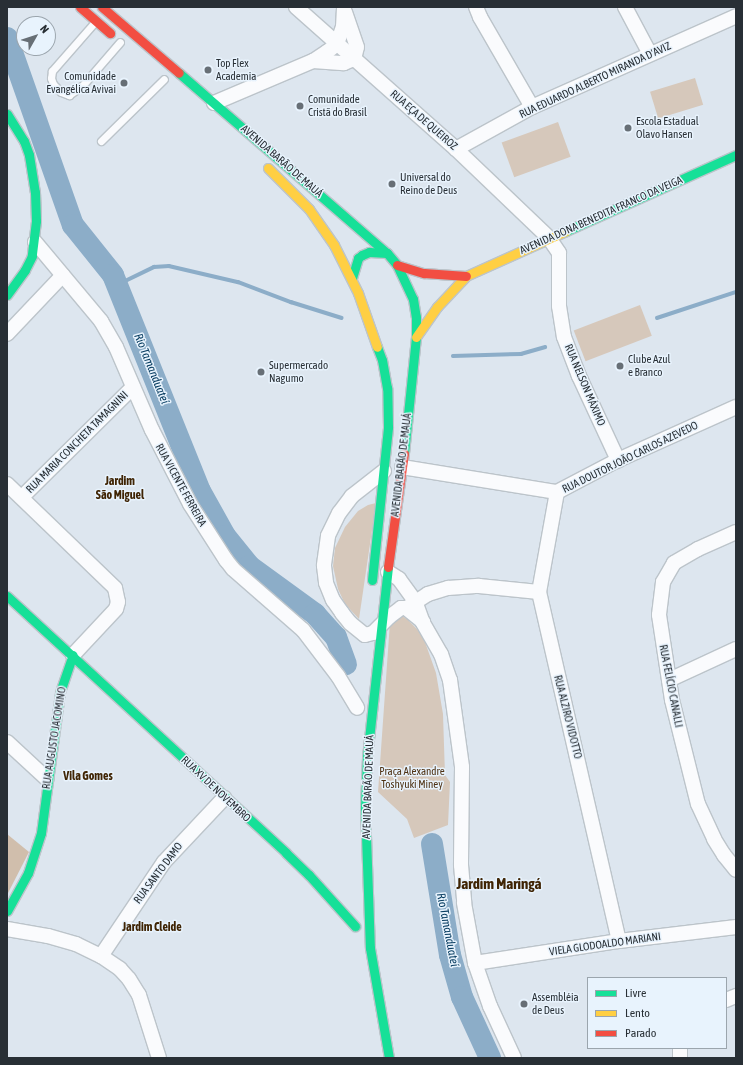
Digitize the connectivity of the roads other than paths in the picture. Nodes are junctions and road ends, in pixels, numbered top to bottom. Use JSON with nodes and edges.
{"nodes":[{"id":1,"x":80,"y":7,"type":"edge"},
{"id":2,"x":102,"y":7,"type":"edge"},
{"id":3,"x":296,"y":7,"type":"edge"},
{"id":4,"x":476,"y":7,"type":"edge"},
{"id":5,"x":625,"y":7,"type":"edge"},
{"id":6,"x":344,"y":8,"type":"edge"},
{"id":7,"x":736,"y":16,"type":"edge"},
{"id":8,"x":96,"y":21,"type":"junction"},
{"id":9,"x":337,"y":44,"type":"junction"},
{"id":10,"x":123,"y":45,"type":"joint"},
{"id":11,"x":650,"y":54,"type":"junction"},
{"id":12,"x":354,"y":59,"type":"junction"},
{"id":13,"x":313,"y":62,"type":"junction"},
{"id":14,"x":164,"y":80,"type":"dead end"},
{"id":15,"x":214,"y":103,"type":"junction"},
{"id":16,"x":532,"y":107,"type":"junction"},
{"id":17,"x":7,"y":114,"type":"edge"},
{"id":18,"x":101,"y":141,"type":"dead end"},
{"id":19,"x":456,"y":149,"type":"junction"},
{"id":20,"x":736,"y":155,"type":"edge"},
{"id":21,"x":260,"y":161,"type":"dead end"},
{"id":22,"x":549,"y":238,"type":"junction"},
{"id":23,"x":35,"y":242,"type":"junction"},
{"id":24,"x":387,"y":253,"type":"junction"},
{"id":25,"x":397,"y":265,"type":"junction"},
{"id":26,"x":63,"y":275,"type":"junction"},
{"id":27,"x":466,"y":276,"type":"junction"},
{"id":28,"x":352,"y":278,"type":"junction"},
{"id":29,"x":7,"y":294,"type":"edge"},
{"id":30,"x":374,"y":332,"type":"junction"},
{"id":31,"x":7,"y":334,"type":"edge"},
{"id":32,"x":416,"y":337,"type":"junction"},
{"id":33,"x":386,"y":346,"type":"dead end"},
{"id":34,"x":403,"y":349,"type":"dead end"},
{"id":35,"x":133,"y":387,"type":"junction"},
{"id":36,"x":736,"y":407,"type":"edge"},
{"id":37,"x":618,"y":460,"type":"junction"},
{"id":38,"x":402,"y":467,"type":"junction"},
{"id":39,"x":384,"y":471,"type":"junction"},
{"id":40,"x":7,"y":484,"type":"edge"},
{"id":41,"x":557,"y":492,"type":"junction"},
{"id":42,"x":22,"y":497,"type":"junction"},
{"id":43,"x":736,"y":532,"type":"edge"},
{"id":44,"x":388,"y":572,"type":"junction"},
{"id":45,"x":371,"y":591,"type":"dead end"},
{"id":46,"x":539,"y":592,"type":"junction"},
{"id":47,"x":7,"y":596,"type":"edge"},
{"id":48,"x":411,"y":604,"type":"junction"},
{"id":49,"x":369,"y":633,"type":"junction"},
{"id":50,"x":736,"y":648,"type":"edge"},
{"id":51,"x":73,"y":655,"type":"junction"},
{"id":52,"x":669,"y":680,"type":"junction"},
{"id":53,"x":358,"y":693,"type":"dead end"},
{"id":54,"x":357,"y":712,"type":"joint"},
{"id":55,"x":7,"y":742,"type":"edge"},
{"id":56,"x":47,"y":779,"type":"junction"},
{"id":57,"x":224,"y":798,"type":"junction"},
{"id":58,"x":736,"y":870,"type":"edge"},
{"id":59,"x":7,"y":911,"type":"edge"},
{"id":60,"x":353,"y":912,"type":"dead end"},
{"id":61,"x":736,"y":927,"type":"edge"},
{"id":62,"x":7,"y":929,"type":"edge"},
{"id":63,"x":619,"y":941,"type":"junction"},
{"id":64,"x":101,"y":956,"type":"junction"},
{"id":65,"x":475,"y":962,"type":"junction"},
{"id":66,"x":159,"y":1058,"type":"edge"},
{"id":67,"x":389,"y":1058,"type":"edge"},
{"id":68,"x":514,"y":1058,"type":"edge"}],
"edges":[{"from":1,"to":8,"type":"main road"},
{"from":2,"to":15,"type":"main road","name":"AVENIDA BARÃO DE MAUÁ"},
{"from":3,"to":9,"type":"street","name":"RUA EÇA DE QUEIROZ"},
{"from":4,"to":16,"type":"street"},
{"from":5,"to":11,"type":"street"},
{"from":6,"to":9,"type":"street"},
{"from":6,"to":12,"type":"street"},
{"from":7,"to":11,"type":"street","name":"RUA EDUARDO ALBERTO MIRANDA D'AVIZ"},
{"from":8,"to":10,"type":"main road"},
{"from":8,"to":10,"type":"lane"},
{"from":9,"to":12,"type":"street","name":"RUA EÇA DE QUEIROZ"},
{"from":9,"to":13,"type":"street"},
{"from":11,"to":16,"type":"street","name":"RUA EDUARDO ALBERTO MIRANDA D'AVIZ"},
{"from":12,"to":13,"type":"street"},
{"from":12,"to":19,"type":"street","name":"RUA EÇA DE QUEIROZ"},
{"from":13,"to":15,"type":"street"},
{"from":14,"to":18,"type":"lane"},
{"from":15,"to":24,"type":"main road","name":"AVENIDA BARÃO DE MAUÁ"},
{"from":16,"to":19,"type":"street","name":"RUA EDUARDO ALBERTO MIRANDA D'AVIZ"},
{"from":17,"to":23,"type":"main road"},
{"from":19,"to":22,"type":"street","name":"RUA EÇA DE QUEIROZ"},
{"from":20,"to":22,"type":"main road","name":"AVENIDA DONA BENEDITA FRANCO DA VEIGA"},
{"from":21,"to":28,"type":"main road","name":"AVENIDA BARÃO DE MAUÁ"},
{"from":22,"to":27,"type":"main road","name":"AVENIDA DONA BENEDITA FRANCO DA VEIGA"},
{"from":22,"to":37,"type":"street","name":"RUA NELSON MÁXIMO"},
{"from":23,"to":26,"type":"street","name":"RUA VICENTE FERREIRA"},
{"from":23,"to":29,"type":"main road"},
{"from":24,"to":25,"type":"main road","name":"AVENIDA BARÃO DE MAUÁ"},
{"from":24,"to":28,"type":"main road"},
{"from":25,"to":27,"type":"main road"},
{"from":25,"to":32,"type":"main road","name":"AVENIDA BARÃO DE MAUÁ"},
{"from":26,"to":31,"type":"street"},
{"from":26,"to":35,"type":"street","name":"RUA VICENTE FERREIRA"},
{"from":27,"to":32,"type":"main road"},
{"from":28,"to":30,"type":"main road","name":"AVENIDA BARÃO DE MAUÁ"},
{"from":30,"to":33,"type":"main road"},
{"from":30,"to":39,"type":"main road","name":"AVENIDA BARÃO DE MAUÁ"},
{"from":32,"to":34,"type":"main road"},
{"from":32,"to":38,"type":"main road","name":"AVENIDA BARÃO DE MAUÁ"},
{"from":35,"to":42,"type":"street","name":"RUA MARIA CONCHETA TAMAGNINI"},
{"from":35,"to":54,"type":"street","name":"RUA VICENTE FERREIRA"},
{"from":36,"to":37,"type":"street","name":"RUA DOUTOR JOÃO CARLOS AZEVEDO"},
{"from":37,"to":41,"type":"street","name":"RUA DOUTOR JOÃO CARLOS AZEVEDO"},
{"from":38,"to":41,"type":"street","name":"RUA DOUTOR JOÃO CARLOS AZEVEDO"},
{"from":38,"to":44,"type":"main road","name":"AVENIDA BARÃO DE MAUÁ"},
{"from":39,"to":45,"type":"main road","name":"AVENIDA BARÃO DE MAUÁ"},
{"from":39,"to":49,"type":"street"},
{"from":40,"to":42,"type":"street","name":"RUA AUGUSTO JACOMINO"},
{"from":41,"to":46,"type":"street","name":"RUA ALZIRO VIDOTTO"},
{"from":42,"to":51,"type":"street","name":"RUA AUGUSTO JACOMINO"},
{"from":43,"to":52,"type":"street","name":"RUA FELÍCIO CANALLI"},
{"from":44,"to":48,"type":"street"},
{"from":44,"to":49,"type":"main road","name":"AVENIDA BARÃO DE MAUÁ"},
{"from":46,"to":48,"type":"street"},
{"from":46,"to":63,"type":"street","name":"RUA ALZIRO VIDOTTO"},
{"from":47,"to":51,"type":"main road","name":"RUA XV DE NOVEMBRO"},
{"from":48,"to":49,"type":"street"},
{"from":48,"to":65,"type":"street"},
{"from":49,"to":67,"type":"main road","name":"AVENIDA BARÃO DE MAUÁ"},
{"from":50,"to":52,"type":"street"},
{"from":51,"to":56,"type":"main road","name":"RUA AUGUSTO JACOMINO"},
{"from":51,"to":57,"type":"main road","name":"RUA XV DE NOVEMBRO"},
{"from":52,"to":58,"type":"street","name":"RUA FELÍCIO CANALLI"},
{"from":53,"to":54,"type":"main road"},
{"from":55,"to":56,"type":"street"},
{"from":56,"to":59,"type":"main road","name":"RUA AUGUSTO JACOMINO"},
{"from":57,"to":60,"type":"main road","name":"RUA XV DE NOVEMBRO"},
{"from":57,"to":64,"type":"street","name":"RUA SANTO DAMO"},
{"from":61,"to":63,"type":"street","name":"VIELA GLODOALDO MARIANI"},
{"from":62,"to":64,"type":"street"},
{"from":63,"to":65,"type":"street","name":"VIELA GLODOALDO MARIANI"},
{"from":64,"to":66,"type":"street"},
{"from":65,"to":68,"type":"street"}]}
